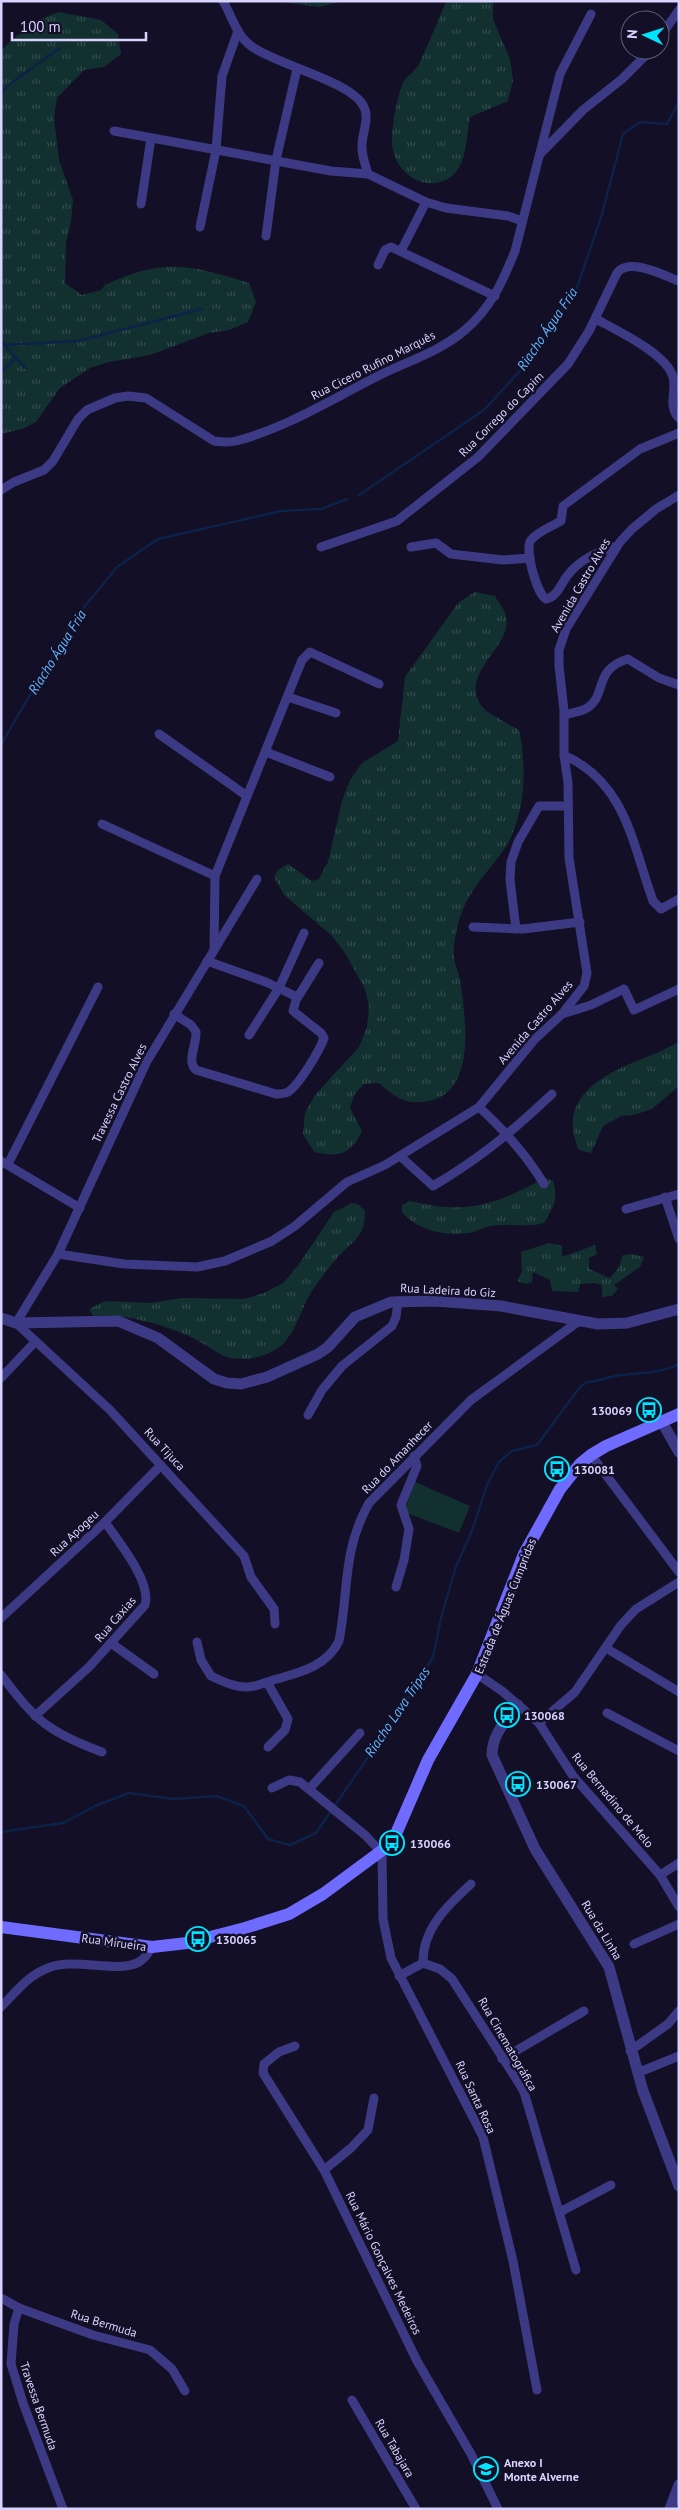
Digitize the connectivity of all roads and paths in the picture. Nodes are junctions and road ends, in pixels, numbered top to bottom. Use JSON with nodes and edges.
{"nodes":[{"id":1,"x":223,"y":1,"type":"edge"},
{"id":2,"x":679,"y":10,"type":"edge"},
{"id":3,"x":591,"y":14,"type":"dead end"},
{"id":4,"x":670,"y":23,"type":"edge"},
{"id":5,"x":238,"y":31,"type":"junction"},
{"id":6,"x":641,"y":60,"type":"edge"},
{"id":7,"x":297,"y":69,"type":"junction"},
{"id":8,"x":114,"y":131,"type":"dead end"},
{"id":9,"x":151,"y":138,"type":"junction"},
{"id":10,"x":216,"y":150,"type":"junction"},
{"id":11,"x":538,"y":156,"type":"junction"},
{"id":12,"x":276,"y":160,"type":"junction"},
{"id":13,"x":368,"y":174,"type":"junction"},
{"id":14,"x":426,"y":202,"type":"junction"},
{"id":15,"x":141,"y":204,"type":"dead end"},
{"id":16,"x":522,"y":221,"type":"junction"},
{"id":17,"x":200,"y":227,"type":"dead end"},
{"id":18,"x":266,"y":236,"type":"dead end"},
{"id":19,"x":402,"y":251,"type":"junction"},
{"id":20,"x":378,"y":266,"type":"dead end"},
{"id":21,"x":679,"y":281,"type":"edge"},
{"id":22,"x":495,"y":296,"type":"junction"},
{"id":23,"x":596,"y":319,"type":"junction"},
{"id":24,"x":679,"y":418,"type":"edge"},
{"id":25,"x":679,"y":433,"type":"edge"},
{"id":26,"x":1,"y":490,"type":"edge"},
{"id":27,"x":679,"y":495,"type":"edge"},
{"id":28,"x":617,"y":546,"type":"junction"},
{"id":29,"x":321,"y":547,"type":"dead end"},
{"id":30,"x":410,"y":547,"type":"dead end"},
{"id":31,"x":530,"y":558,"type":"junction"},
{"id":32,"x":379,"y":684,"type":"dead end"},
{"id":33,"x":679,"y":685,"type":"edge"},
{"id":34,"x":288,"y":697,"type":"junction"},
{"id":35,"x":336,"y":713,"type":"dead end"},
{"id":36,"x":564,"y":715,"type":"junction"},
{"id":37,"x":159,"y":734,"type":"dead end"},
{"id":38,"x":266,"y":752,"type":"junction"},
{"id":39,"x":564,"y":755,"type":"junction"},
{"id":40,"x":330,"y":777,"type":"dead end"},
{"id":41,"x":247,"y":796,"type":"junction"},
{"id":42,"x":568,"y":806,"type":"junction"},
{"id":43,"x":102,"y":824,"type":"dead end"},
{"id":44,"x":215,"y":876,"type":"junction"},
{"id":45,"x":257,"y":880,"type":"dead end"},
{"id":46,"x":679,"y":899,"type":"edge"},
{"id":47,"x":580,"y":922,"type":"junction"},
{"id":48,"x":473,"y":927,"type":"dead end"},
{"id":49,"x":516,"y":929,"type":"junction"},
{"id":50,"x":304,"y":933,"type":"dead end"},
{"id":51,"x":214,"y":950,"type":"junction"},
{"id":52,"x":207,"y":961,"type":"junction"},
{"id":53,"x":319,"y":962,"type":"dead end"},
{"id":54,"x":98,"y":987,"type":"dead end"},
{"id":55,"x":279,"y":988,"type":"junction"},
{"id":56,"x":679,"y":988,"type":"edge"},
{"id":57,"x":297,"y":997,"type":"junction"},
{"id":58,"x":174,"y":1014,"type":"junction"},
{"id":59,"x":562,"y":1014,"type":"junction"},
{"id":60,"x":249,"y":1035,"type":"dead end"},
{"id":61,"x":552,"y":1094,"type":"dead end"},
{"id":62,"x":479,"y":1107,"type":"junction"},
{"id":63,"x":509,"y":1135,"type":"junction"},
{"id":64,"x":400,"y":1156,"type":"junction"},
{"id":65,"x":5,"y":1162,"type":"edge"},
{"id":66,"x":544,"y":1184,"type":"dead end"},
{"id":67,"x":679,"y":1194,"type":"edge"},
{"id":68,"x":665,"y":1197,"type":"junction"},
{"id":69,"x":80,"y":1208,"type":"junction"},
{"id":70,"x":626,"y":1208,"type":"dead end"},
{"id":71,"x":679,"y":1239,"type":"edge"},
{"id":72,"x":58,"y":1254,"type":"junction"},
{"id":73,"x":398,"y":1301,"type":"junction"},
{"id":74,"x":679,"y":1309,"type":"edge"},
{"id":75,"x":1,"y":1318,"type":"edge"},
{"id":76,"x":579,"y":1321,"type":"junction"},
{"id":77,"x":16,"y":1323,"type":"junction"},
{"id":78,"x":35,"y":1342,"type":"junction"},
{"id":79,"x":1,"y":1378,"type":"edge"},
{"id":80,"x":679,"y":1414,"type":"edge"},
{"id":81,"x":308,"y":1416,"type":"dead end"},
{"id":82,"x":662,"y":1422,"type":"junction"},
{"id":83,"x":679,"y":1452,"type":"edge"},
{"id":84,"x":591,"y":1455,"type":"junction"},
{"id":85,"x":414,"y":1456,"type":"junction"},
{"id":86,"x":161,"y":1465,"type":"junction"},
{"id":87,"x":105,"y":1522,"type":"junction"},
{"id":88,"x":679,"y":1572,"type":"edge"},
{"id":89,"x":679,"y":1582,"type":"edge"},
{"id":90,"x":396,"y":1587,"type":"dead end"},
{"id":91,"x":1,"y":1618,"type":"edge"},
{"id":92,"x":275,"y":1624,"type":"dead end"},
{"id":93,"x":197,"y":1642,"type":"dead end"},
{"id":94,"x":111,"y":1643,"type":"junction"},
{"id":95,"x":606,"y":1648,"type":"junction"},
{"id":96,"x":154,"y":1674,"type":"dead end"},
{"id":97,"x":478,"y":1674,"type":"junction"},
{"id":98,"x":1,"y":1675,"type":"edge"},
{"id":99,"x":267,"y":1682,"type":"junction"},
{"id":100,"x":679,"y":1692,"type":"edge"},
{"id":101,"x":518,"y":1704,"type":"junction"},
{"id":102,"x":607,"y":1713,"type":"dead end"},
{"id":103,"x":35,"y":1716,"type":"junction"},
{"id":104,"x":539,"y":1723,"type":"junction"},
{"id":105,"x":360,"y":1732,"type":"dead end"},
{"id":106,"x":268,"y":1747,"type":"dead end"},
{"id":107,"x":679,"y":1751,"type":"edge"},
{"id":108,"x":102,"y":1752,"type":"dead end"},
{"id":109,"x":272,"y":1788,"type":"dead end"},
{"id":110,"x":310,"y":1788,"type":"junction"},
{"id":111,"x":382,"y":1853,"type":"junction"},
{"id":112,"x":679,"y":1862,"type":"edge"},
{"id":113,"x":360,"y":1867,"type":"joint"},
{"id":114,"x":660,"y":1875,"type":"junction"},
{"id":115,"x":471,"y":1884,"type":"dead end"},
{"id":116,"x":679,"y":1907,"type":"edge"},
{"id":117,"x":679,"y":1924,"type":"edge"},
{"id":118,"x":1,"y":1927,"type":"edge"},
{"id":119,"x":634,"y":1944,"type":"dead end"},
{"id":120,"x":152,"y":1947,"type":"junction"},
{"id":121,"x":423,"y":1963,"type":"junction"},
{"id":122,"x":400,"y":1976,"type":"junction"},
{"id":123,"x":1,"y":2007,"type":"edge"},
{"id":124,"x":584,"y":2011,"type":"dead end"},
{"id":125,"x":679,"y":2011,"type":"edge"},
{"id":126,"x":295,"y":2046,"type":"dead end"},
{"id":127,"x":630,"y":2051,"type":"junction"},
{"id":128,"x":679,"y":2056,"type":"edge"},
{"id":129,"x":502,"y":2059,"type":"junction"},
{"id":130,"x":637,"y":2073,"type":"junction"},
{"id":131,"x":374,"y":2098,"type":"dead end"},
{"id":132,"x":324,"y":2170,"type":"junction"},
{"id":133,"x":611,"y":2185,"type":"dead end"},
{"id":134,"x":679,"y":2186,"type":"edge"},
{"id":135,"x":560,"y":2212,"type":"junction"},
{"id":136,"x":576,"y":2270,"type":"dead end"},
{"id":137,"x":1,"y":2298,"type":"edge"},
{"id":138,"x":19,"y":2308,"type":"junction"},
{"id":139,"x":537,"y":2390,"type":"dead end"},
{"id":140,"x":185,"y":2391,"type":"dead end"},
{"id":141,"x":352,"y":2400,"type":"dead end"},
{"id":142,"x":679,"y":2485,"type":"edge"},
{"id":143,"x":674,"y":2502,"type":"edge"},
{"id":144,"x":63,"y":2509,"type":"edge"},
{"id":145,"x":416,"y":2509,"type":"edge"},
{"id":146,"x":498,"y":2509,"type":"edge"}],
"edges":[{"from":1,"to":5,"type":"street"},
{"from":2,"to":4,"type":"street"},
{"from":3,"to":11,"type":"street","name":"Rua Cicero Rufino Marquês"},
{"from":5,"to":7,"type":"street"},
{"from":5,"to":10,"type":"street"},
{"from":6,"to":11,"type":"street"},
{"from":7,"to":12,"type":"street"},
{"from":7,"to":13,"type":"street"},
{"from":8,"to":9,"type":"street"},
{"from":9,"to":10,"type":"street"},
{"from":9,"to":15,"type":"street"},
{"from":10,"to":12,"type":"street"},
{"from":10,"to":17,"type":"street"},
{"from":11,"to":16,"type":"street","name":"Rua Cicero Rufino Marquês"},
{"from":12,"to":13,"type":"street"},
{"from":12,"to":18,"type":"street"},
{"from":13,"to":14,"type":"street"},
{"from":14,"to":16,"type":"street"},
{"from":14,"to":19,"type":"street"},
{"from":16,"to":22,"type":"street","name":"Rua Cicero Rufino Marquês"},
{"from":19,"to":20,"type":"street"},
{"from":19,"to":22,"type":"street"},
{"from":21,"to":23,"type":"street","name":"Rua Corrego do Capim"},
{"from":22,"to":26,"type":"street","name":"Rua Cicero Rufino Marquês"},
{"from":23,"to":24,"type":"street"},
{"from":23,"to":29,"type":"street","name":"Rua Corrego do Capim"},
{"from":25,"to":31,"type":"street"},
{"from":27,"to":28,"type":"street","name":"Avenida Castro Alves"},
{"from":28,"to":31,"type":"street"},
{"from":28,"to":36,"type":"street","name":"Avenida Castro Alves"},
{"from":30,"to":31,"type":"street"},
{"from":32,"to":34,"type":"street"},
{"from":33,"to":36,"type":"street"},
{"from":34,"to":35,"type":"street"},
{"from":34,"to":38,"type":"street"},
{"from":36,"to":39,"type":"street","name":"Avenida Castro Alves"},
{"from":37,"to":41,"type":"street"},
{"from":38,"to":40,"type":"street"},
{"from":38,"to":41,"type":"street"},
{"from":39,"to":42,"type":"street","name":"Avenida Castro Alves"},
{"from":39,"to":46,"type":"street"},
{"from":41,"to":44,"type":"street"},
{"from":42,"to":47,"type":"street","name":"Avenida Castro Alves"},
{"from":42,"to":49,"type":"street"},
{"from":43,"to":44,"type":"street"},
{"from":44,"to":51,"type":"street"},
{"from":45,"to":51,"type":"street","name":"Travessa Castro Alves"},
{"from":47,"to":49,"type":"street"},
{"from":47,"to":59,"type":"street","name":"Avenida Castro Alves"},
{"from":48,"to":49,"type":"street"},
{"from":50,"to":55,"type":"street"},
{"from":51,"to":52,"type":"street","name":"Travessa Castro Alves"},
{"from":52,"to":55,"type":"street"},
{"from":52,"to":58,"type":"street","name":"Travessa Castro Alves"},
{"from":53,"to":57,"type":"street"},
{"from":54,"to":65,"type":"street"},
{"from":55,"to":57,"type":"street"},
{"from":55,"to":60,"type":"street"},
{"from":56,"to":59,"type":"street"},
{"from":57,"to":58,"type":"street"},
{"from":58,"to":69,"type":"street","name":"Travessa Castro Alves"},
{"from":59,"to":62,"type":"street","name":"Avenida Castro Alves"},
{"from":61,"to":63,"type":"street"},
{"from":62,"to":63,"type":"street"},
{"from":62,"to":64,"type":"street","name":"Avenida Castro Alves"},
{"from":63,"to":64,"type":"street"},
{"from":63,"to":66,"type":"street"},
{"from":64,"to":72,"type":"street","name":"Avenida Castro Alves"},
{"from":65,"to":69,"type":"street"},
{"from":67,"to":68,"type":"street"},
{"from":68,"to":70,"type":"street"},
{"from":68,"to":71,"type":"street"},
{"from":69,"to":72,"type":"street","name":"Travessa Castro Alves"},
{"from":72,"to":77,"type":"street","name":"Travessa Castro Alves"},
{"from":73,"to":76,"type":"street","name":"Rua Ladeira do Giz"},
{"from":73,"to":77,"type":"street","name":"Rua Ladeira do Giz"},
{"from":73,"to":81,"type":"street"},
{"from":74,"to":76,"type":"street","name":"Rua Ladeira do Giz"},
{"from":75,"to":77,"type":"street","name":"Rua Tijuca"},
{"from":76,"to":85,"type":"street","name":"Rua do Amanhecer"},
{"from":77,"to":78,"type":"street","name":"Rua Tijuca"},
{"from":78,"to":79,"type":"street"},
{"from":78,"to":86,"type":"street","name":"Rua Tijuca"},
{"from":80,"to":82,"type":"main road","name":"Estrada de Águas Cumpridas"},
{"from":82,"to":83,"type":"street"},
{"from":82,"to":84,"type":"main road","name":"Estrada de Águas Cumpridas"},
{"from":84,"to":88,"type":"street"},
{"from":84,"to":97,"type":"main road","name":"Estrada de Águas Cumpridas"},
{"from":85,"to":90,"type":"street"},
{"from":85,"to":99,"type":"street","name":"Rua do Amanhecer"},
{"from":86,"to":87,"type":"street","name":"Rua Apogeu"},
{"from":86,"to":92,"type":"street","name":"Rua Tijuca"},
{"from":87,"to":91,"type":"street","name":"Rua Apogeu"},
{"from":87,"to":94,"type":"street","name":"Rua Caxias"},
{"from":89,"to":95,"type":"street"},
{"from":93,"to":99,"type":"street","name":"Rua do Amanhecer"},
{"from":94,"to":96,"type":"street"},
{"from":94,"to":103,"type":"street","name":"Rua Caxias"},
{"from":95,"to":100,"type":"street"},
{"from":95,"to":104,"type":"street"},
{"from":97,"to":101,"type":"street","name":"Rua Bernadino de Melo"},
{"from":97,"to":111,"type":"main road","name":"Estrada de Águas Cumpridas"},
{"from":98,"to":103,"type":"street"},
{"from":99,"to":106,"type":"street"},
{"from":101,"to":104,"type":"street","name":"Rua Bernadino de Melo"},
{"from":101,"to":127,"type":"street","name":"Rua da Linha"},
{"from":102,"to":107,"type":"street"},
{"from":103,"to":108,"type":"street"},
{"from":104,"to":114,"type":"street","name":"Rua Bernadino de Melo"},
{"from":105,"to":110,"type":"street"},
{"from":109,"to":110,"type":"street"},
{"from":110,"to":111,"type":"street"},
{"from":111,"to":113,"type":"main road","name":"Estrada de Águas Cumpridas"},
{"from":111,"to":122,"type":"street","name":"Rua Santa Rosa"},
{"from":112,"to":114,"type":"street"},
{"from":113,"to":120,"type":"main road","name":"Rua Mirueira"},
{"from":114,"to":116,"type":"street","name":"Rua Bernadino de Melo"},
{"from":115,"to":121,"type":"street"},
{"from":117,"to":119,"type":"street"},
{"from":118,"to":120,"type":"main road","name":"Rua Mirueira"},
{"from":120,"to":123,"type":"street"},
{"from":121,"to":122,"type":"street"},
{"from":121,"to":129,"type":"street","name":"Rua Cinematográfica"},
{"from":122,"to":139,"type":"street","name":"Rua Santa Rosa"},
{"from":124,"to":129,"type":"street"},
{"from":125,"to":127,"type":"street"},
{"from":126,"to":132,"type":"street","name":"Rua Mário Gonçalves Medeiros"},
{"from":127,"to":130,"type":"street","name":"Rua da Linha"},
{"from":128,"to":130,"type":"street"},
{"from":129,"to":135,"type":"street","name":"Rua Cinematográfica"},
{"from":130,"to":134,"type":"street","name":"Rua da Linha"},
{"from":131,"to":132,"type":"street"},
{"from":132,"to":146,"type":"street","name":"Rua Mário Gonçalves Medeiros"},
{"from":133,"to":135,"type":"street"},
{"from":135,"to":136,"type":"street","name":"Rua Cinematográfica"},
{"from":137,"to":138,"type":"street","name":"Rua Bermuda"},
{"from":138,"to":140,"type":"street","name":"Rua Bermuda"},
{"from":138,"to":144,"type":"street","name":"Travessa Bermuda"},
{"from":141,"to":145,"type":"street","name":"Rua Tabajara"},
{"from":142,"to":143,"type":"street"}]}
